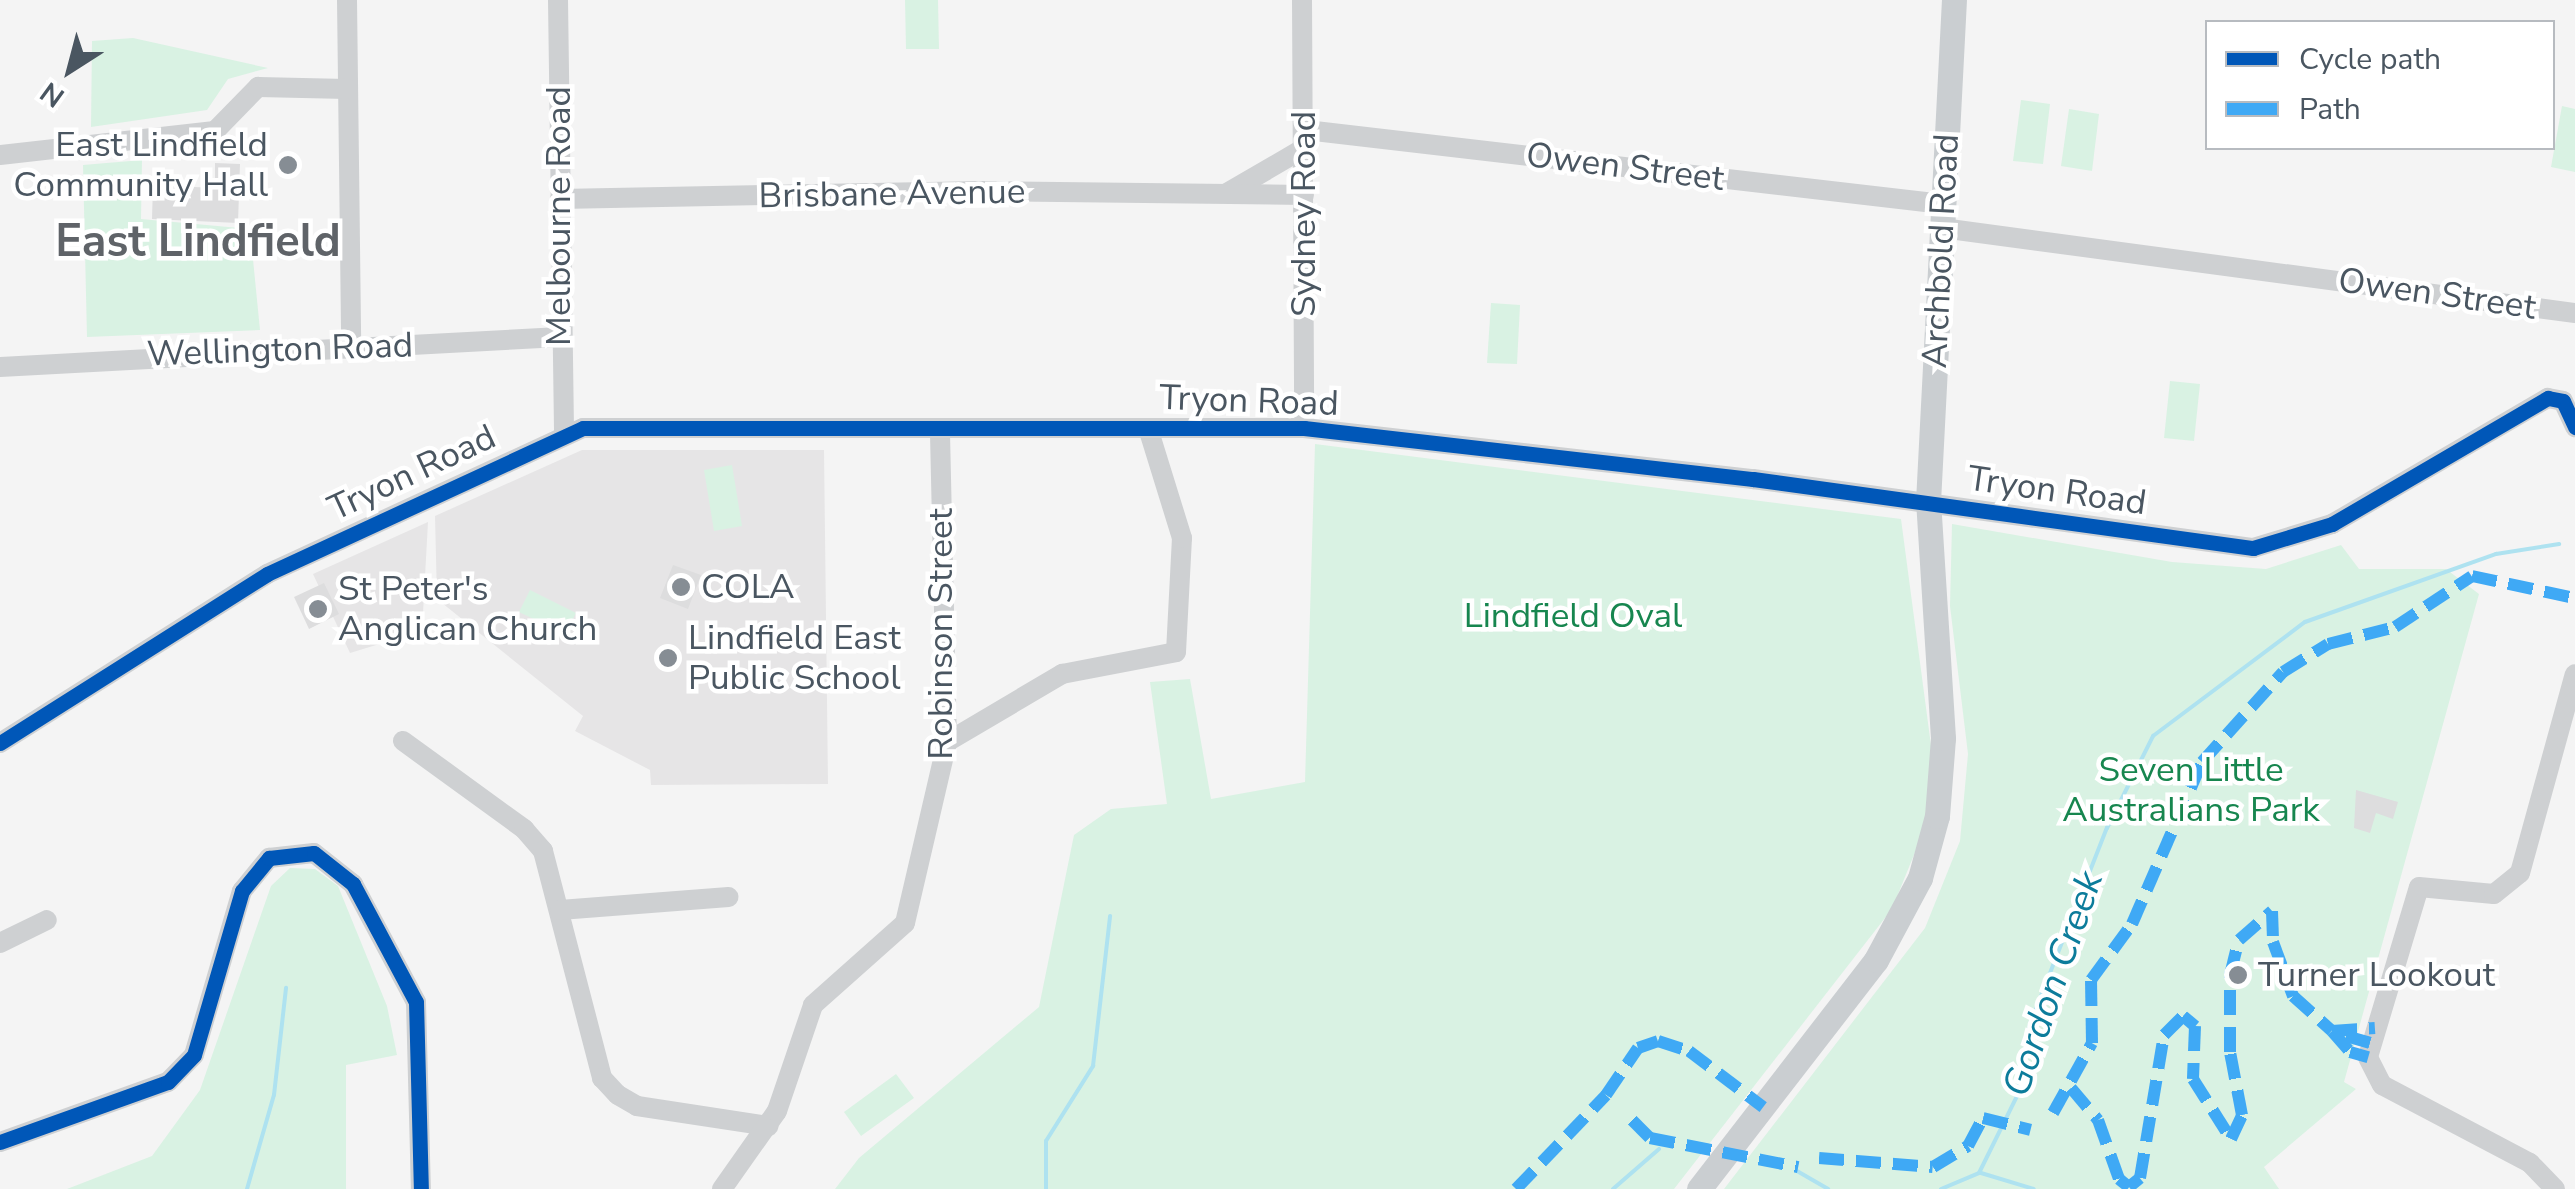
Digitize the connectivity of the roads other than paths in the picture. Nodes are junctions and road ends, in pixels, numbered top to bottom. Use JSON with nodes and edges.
{"nodes":[{"id":1,"x":347,"y":0,"type":"edge"},
{"id":2,"x":558,"y":0,"type":"edge"},
{"id":3,"x":1302,"y":0,"type":"edge"},
{"id":4,"x":1954,"y":0,"type":"edge"},
{"id":5,"x":347,"y":89,"type":"junction"},
{"id":6,"x":1306,"y":139,"type":"junction"},
{"id":7,"x":0,"y":155,"type":"edge"},
{"id":8,"x":1225,"y":194,"type":"junction"},
{"id":9,"x":1304,"y":195,"type":"junction"},
{"id":10,"x":560,"y":199,"type":"junction"},
{"id":11,"x":1943,"y":216,"type":"junction"},
{"id":12,"x":2575,"y":312,"type":"edge"},
{"id":13,"x":560,"y":336,"type":"junction"},
{"id":14,"x":351,"y":344,"type":"junction"},
{"id":15,"x":0,"y":367,"type":"edge"},
{"id":16,"x":2575,"y":382,"type":"edge"},
{"id":17,"x":2556,"y":397,"type":"junction"},
{"id":18,"x":2575,"y":427,"type":"edge"},
{"id":19,"x":1148,"y":428,"type":"junction"},
{"id":20,"x":1304,"y":428,"type":"junction"},
{"id":21,"x":940,"y":430,"type":"junction"},
{"id":22,"x":564,"y":432,"type":"junction"},
{"id":23,"x":1928,"y":502,"type":"junction"},
{"id":24,"x":2575,"y":674,"type":"edge"},
{"id":25,"x":403,"y":741,"type":"dead end"},
{"id":26,"x":948,"y":742,"type":"junction"},
{"id":27,"x":0,"y":743,"type":"edge"},
{"id":28,"x":729,"y":897,"type":"dead end"},
{"id":29,"x":560,"y":910,"type":"junction"},
{"id":30,"x":47,"y":920,"type":"dead end"},
{"id":31,"x":0,"y":943,"type":"edge"},
{"id":32,"x":768,"y":1126,"type":"junction"},
{"id":33,"x":0,"y":1142,"type":"edge"},
{"id":34,"x":420,"y":1189,"type":"edge"},
{"id":35,"x":722,"y":1189,"type":"edge"},
{"id":36,"x":1699,"y":1189,"type":"edge"},
{"id":37,"x":2555,"y":1189,"type":"edge"}],
"edges":[{"from":1,"to":5,"type":"street"},
{"from":2,"to":10,"type":"street","name":"Melbourne Road"},
{"from":3,"to":6,"type":"street","name":"Sydney Road"},
{"from":4,"to":11,"type":"main road","name":"Archbold Road"},
{"from":5,"to":7,"type":"street"},
{"from":5,"to":14,"type":"street"},
{"from":6,"to":8,"type":"street","name":"Brisbane Avenue"},
{"from":6,"to":9,"type":"street","name":"Sydney Road"},
{"from":6,"to":11,"type":"street","name":"Owen Street"},
{"from":8,"to":9,"type":"street","name":"Brisbane Avenue"},
{"from":8,"to":10,"type":"street","name":"Brisbane Avenue"},
{"from":9,"to":20,"type":"street","name":"Sydney Road"},
{"from":10,"to":13,"type":"street","name":"Melbourne Road"},
{"from":11,"to":12,"type":"street","name":"Owen Street"},
{"from":11,"to":23,"type":"main road","name":"Archbold Road"},
{"from":13,"to":14,"type":"street","name":"Wellington Road"},
{"from":13,"to":22,"type":"street","name":"Melbourne Road"},
{"from":14,"to":15,"type":"street","name":"Wellington Road"},
{"from":16,"to":17,"type":"street","name":"Tryon Road"},
{"from":17,"to":18,"type":"street"},
{"from":17,"to":23,"type":"street","name":"Tryon Road"},
{"from":19,"to":20,"type":"street","name":"Tryon Road"},
{"from":19,"to":21,"type":"street","name":"Tryon Road"},
{"from":19,"to":26,"type":"street"},
{"from":20,"to":23,"type":"street","name":"Tryon Road"},
{"from":21,"to":22,"type":"street","name":"Tryon Road"},
{"from":21,"to":26,"type":"street","name":"Robinson Street"},
{"from":22,"to":27,"type":"street","name":"Tryon Road"},
{"from":23,"to":36,"type":"main road","name":"Archbold Road"},
{"from":24,"to":37,"type":"street"},
{"from":25,"to":29,"type":"street"},
{"from":26,"to":32,"type":"street","name":"Robinson Street"},
{"from":28,"to":29,"type":"street"},
{"from":29,"to":32,"type":"street"},
{"from":30,"to":31,"type":"street"},
{"from":32,"to":35,"type":"street","name":"Robinson Street"},
{"from":33,"to":34,"type":"street"}]}
